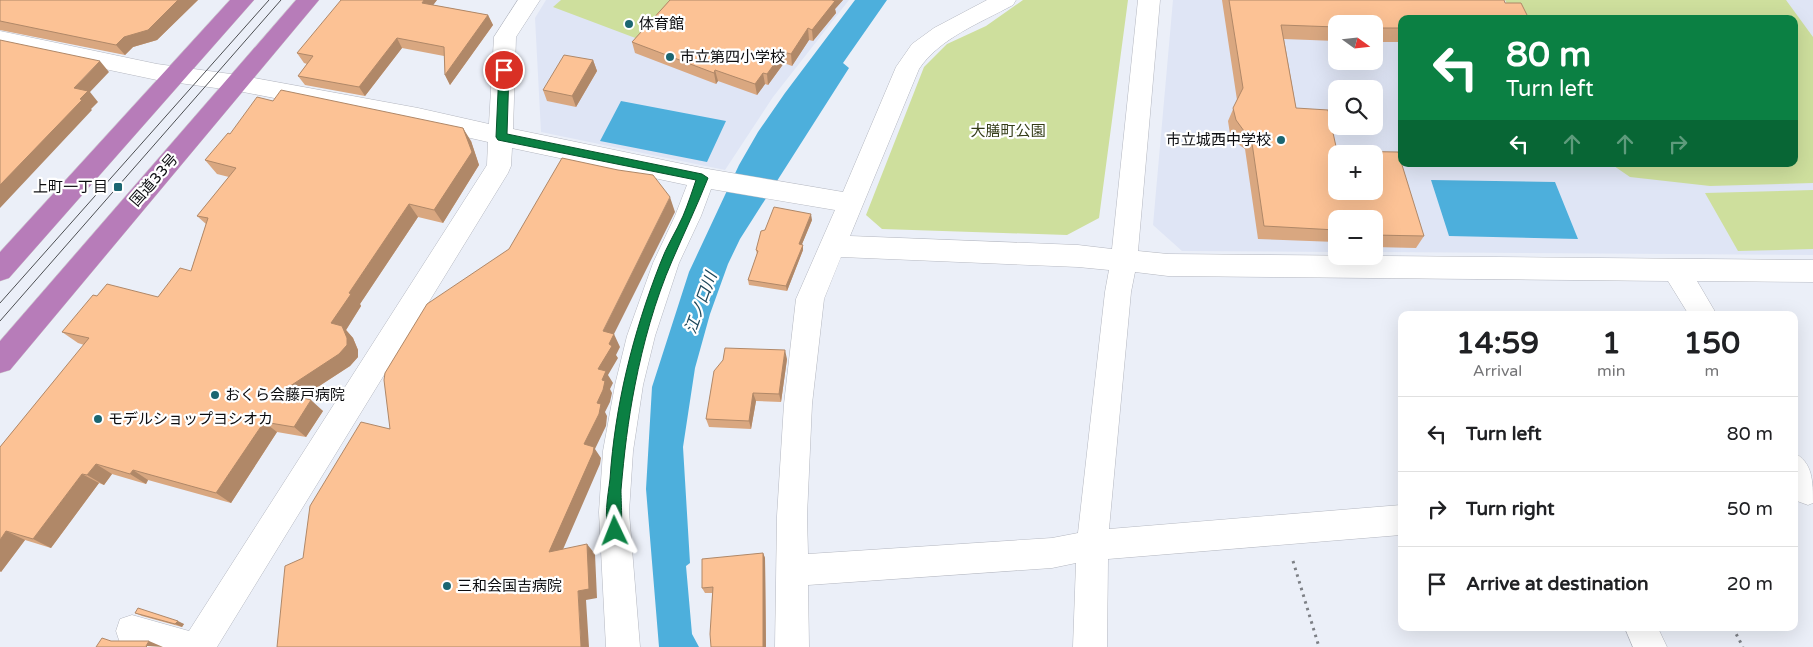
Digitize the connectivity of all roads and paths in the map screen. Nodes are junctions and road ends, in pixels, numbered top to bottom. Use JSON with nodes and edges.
{"nodes":[{"id":1,"x":243,"y":0,"type":"edge"},
{"id":2,"x":308,"y":0,"type":"edge"},
{"id":3,"x":529,"y":0,"type":"edge"},
{"id":4,"x":1005,"y":0,"type":"edge"},
{"id":5,"x":1149,"y":0,"type":"edge"},
{"id":6,"x":0,"y":39,"type":"edge"},
{"id":7,"x":176,"y":74,"type":"junction"},
{"id":8,"x":238,"y":83,"type":"junction"},
{"id":9,"x":502,"y":137,"type":"junction"},
{"id":10,"x":710,"y":179,"type":"junction"},
{"id":11,"x":851,"y":203,"type":"junction"},
{"id":12,"x":832,"y":246,"type":"junction"},
{"id":13,"x":1124,"y":261,"type":"junction"},
{"id":14,"x":0,"y":270,"type":"edge"},
{"id":15,"x":1676,"y":270,"type":"junction"},
{"id":16,"x":1813,"y":272,"type":"edge"},
{"id":17,"x":1701,"y":311,"type":"edge"},
{"id":18,"x":0,"y":361,"type":"edge"},
{"id":19,"x":1398,"y":520,"type":"edge"},
{"id":20,"x":1283,"y":529,"type":"junction"},
{"id":21,"x":1092,"y":545,"type":"junction"},
{"id":22,"x":790,"y":571,"type":"junction"},
{"id":23,"x":1642,"y":631,"type":"edge"},
{"id":24,"x":1735,"y":631,"type":"edge"},
{"id":25,"x":132,"y":632,"type":"dead end"},
{"id":26,"x":187,"y":647,"type":"edge"},
{"id":27,"x":198,"y":647,"type":"edge"},
{"id":28,"x":623,"y":647,"type":"edge"},
{"id":29,"x":792,"y":647,"type":"edge"},
{"id":30,"x":1090,"y":647,"type":"edge"},
{"id":31,"x":1319,"y":647,"type":"edge"},
{"id":32,"x":1650,"y":647,"type":"edge"},
{"id":33,"x":1743,"y":647,"type":"edge"}],
"edges":[{"from":1,"to":7,"type":"highway"},
{"from":2,"to":8,"type":"highway","name":"国道33号"},
{"from":3,"to":9,"type":"street"},
{"from":4,"to":11,"type":"street"},
{"from":5,"to":13,"type":"street"},
{"from":6,"to":7,"type":"street"},
{"from":7,"to":8,"type":"street"},
{"from":7,"to":14,"type":"highway"},
{"from":8,"to":9,"type":"street"},
{"from":8,"to":18,"type":"highway","name":"国道33号"},
{"from":9,"to":10,"type":"street"},
{"from":9,"to":27,"type":"street"},
{"from":10,"to":11,"type":"street"},
{"from":10,"to":28,"type":"street"},
{"from":11,"to":12,"type":"street"},
{"from":12,"to":13,"type":"street"},
{"from":12,"to":22,"type":"street"},
{"from":13,"to":15,"type":"street"},
{"from":13,"to":21,"type":"street"},
{"from":15,"to":16,"type":"street"},
{"from":15,"to":17,"type":"street"},
{"from":19,"to":20,"type":"street"},
{"from":20,"to":21,"type":"street"},
{"from":20,"to":31,"type":"path"},
{"from":21,"to":22,"type":"street"},
{"from":21,"to":30,"type":"street"},
{"from":22,"to":29,"type":"street"},
{"from":23,"to":32,"type":"street"},
{"from":24,"to":33,"type":"path"},
{"from":25,"to":26,"type":"street"}]}
